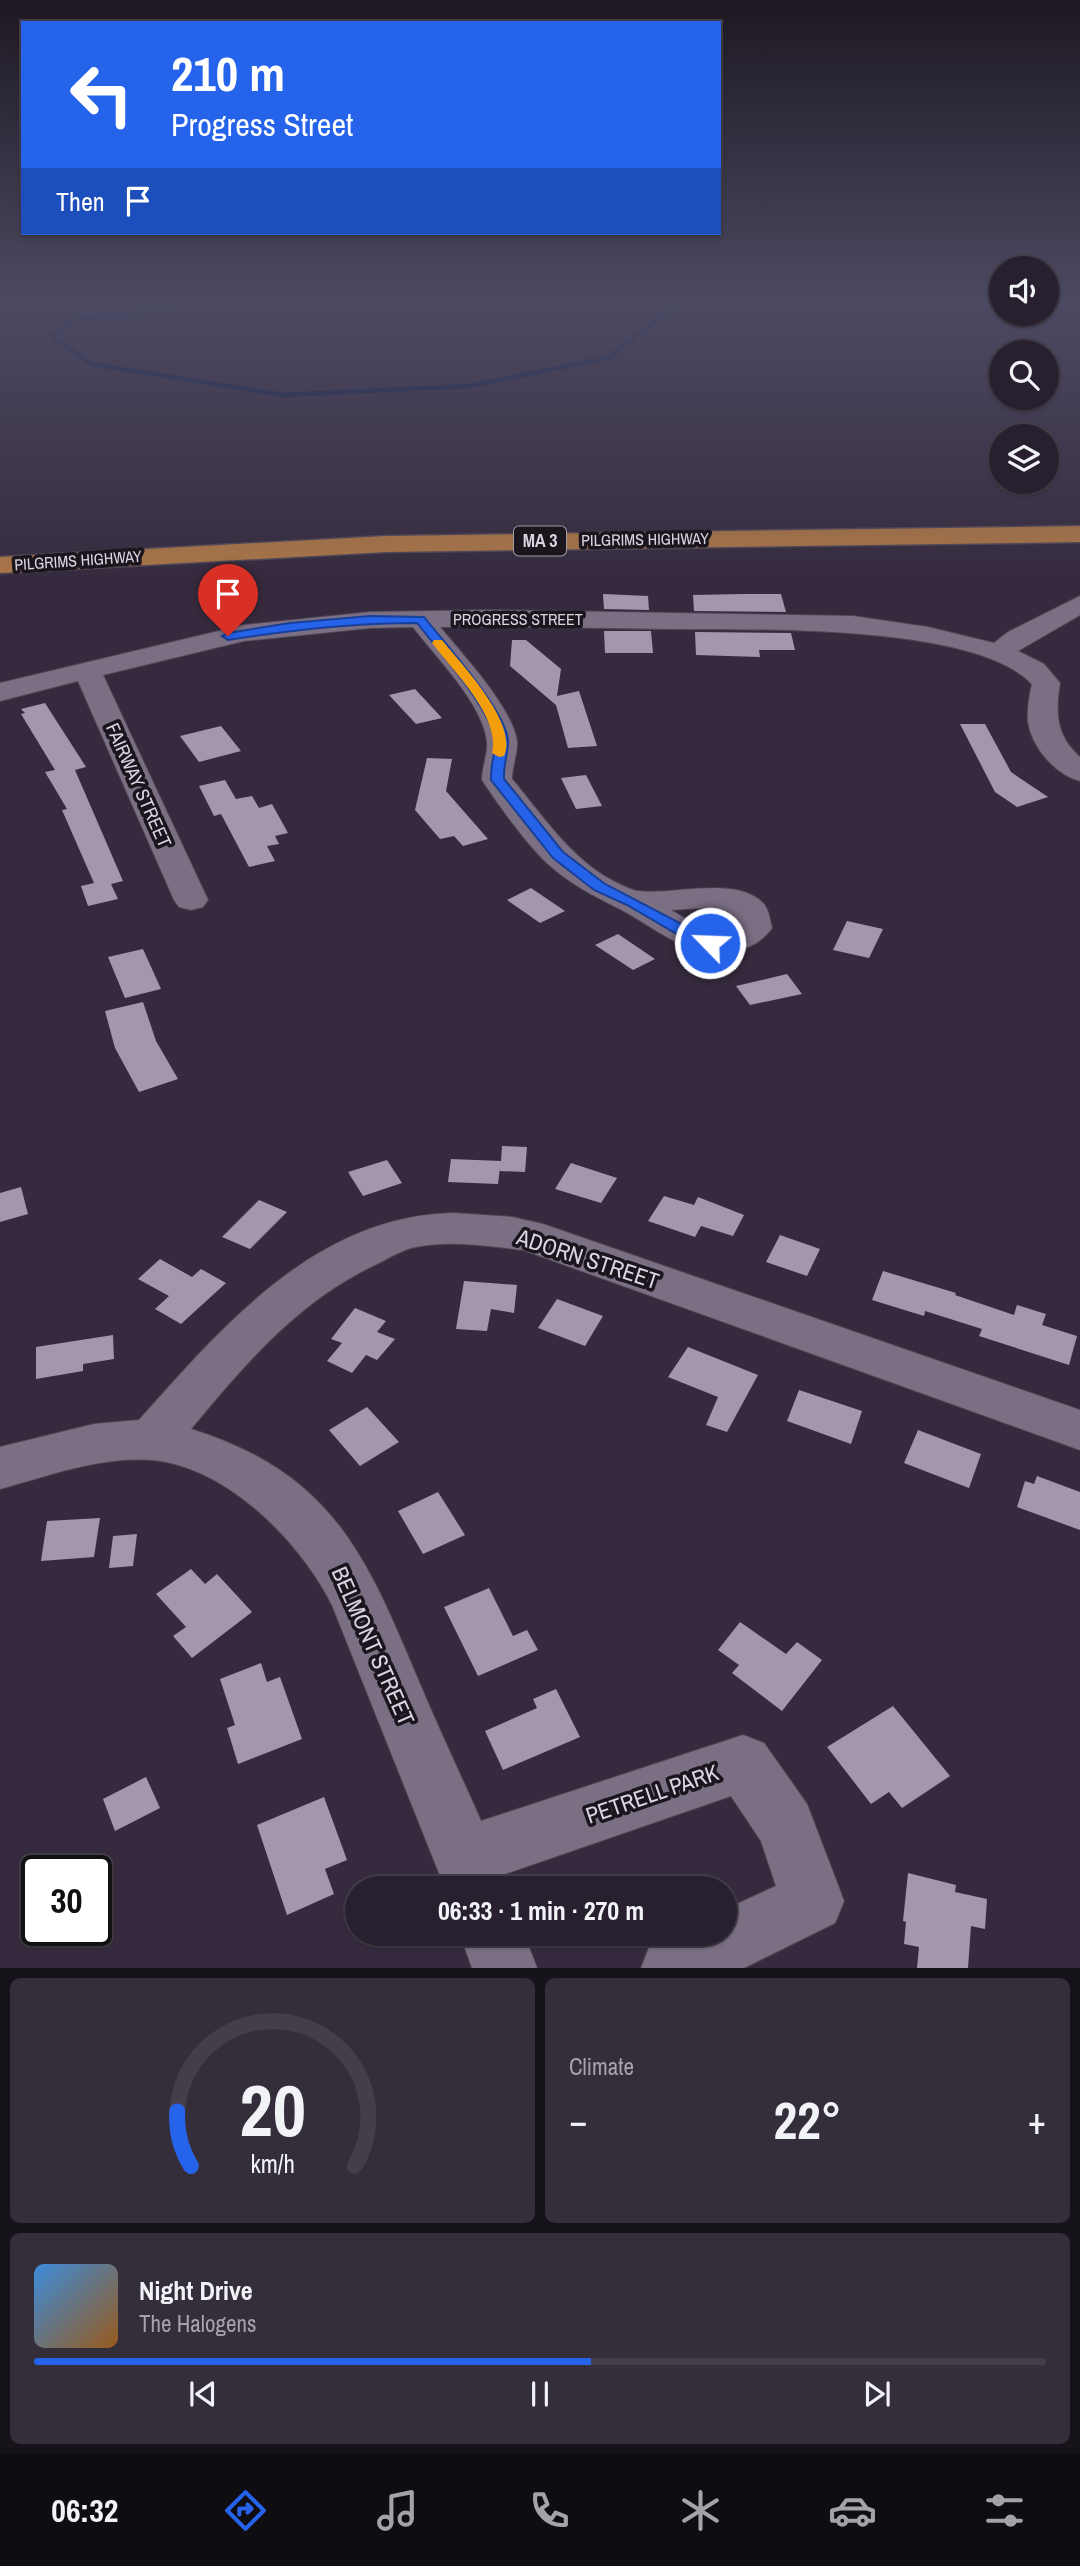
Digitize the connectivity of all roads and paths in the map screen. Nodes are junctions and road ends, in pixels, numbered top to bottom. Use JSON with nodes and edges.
{"nodes":[{"id":1,"x":1080,"y":517,"type":"edge"},
{"id":2,"x":1080,"y":534,"type":"edge"},
{"id":3,"x":0,"y":547,"type":"edge"},
{"id":4,"x":0,"y":565,"type":"edge"},
{"id":5,"x":1080,"y":604,"type":"edge"},
{"id":6,"x":420,"y":619,"type":"junction"},
{"id":7,"x":999,"y":653,"type":"junction"},
{"id":8,"x":87,"y":670,"type":"junction"},
{"id":9,"x":0,"y":692,"type":"edge"},
{"id":10,"x":1080,"y":772,"type":"edge"},
{"id":11,"x":191,"y":900,"type":"dead end"},
{"id":12,"x":632,"y":902,"type":"dead end"},
{"id":13,"x":1080,"y":1430,"type":"edge"},
{"id":14,"x":151,"y":1440,"type":"junction"},
{"id":15,"x":0,"y":1468,"type":"edge"},
{"id":16,"x":470,"y":1873,"type":"edge"},
{"id":17,"x":497,"y":1946,"type":"edge"},
{"id":18,"x":505,"y":1968,"type":"edge"},
{"id":19,"x":673,"y":1968,"type":"edge"}],
"edges":[{"from":1,"to":3,"type":"highway","name":"PILGRIMS HIGHWAY","number":"MA 3"},
{"from":2,"to":4,"type":"highway","name":"PILGRIMS HIGHWAY","number":"MA 3"},
{"from":5,"to":7,"type":"street"},
{"from":6,"to":7,"type":"street","name":"PROGRESS STREET"},
{"from":6,"to":8,"type":"street","name":"PROGRESS STREET"},
{"from":6,"to":12,"type":"street"},
{"from":7,"to":10,"type":"street"},
{"from":8,"to":9,"type":"street","name":"PROGRESS STREET"},
{"from":8,"to":11,"type":"street","name":"FAIRWAY STREET"},
{"from":13,"to":14,"type":"street","name":"ADORN STREET"},
{"from":14,"to":15,"type":"street","name":"BELMONT STREET"},
{"from":14,"to":16,"type":"street","name":"BELMONT STREET"},
{"from":16,"to":19,"type":"street","name":"PETRELL PARK"},
{"from":17,"to":18,"type":"street"}]}
